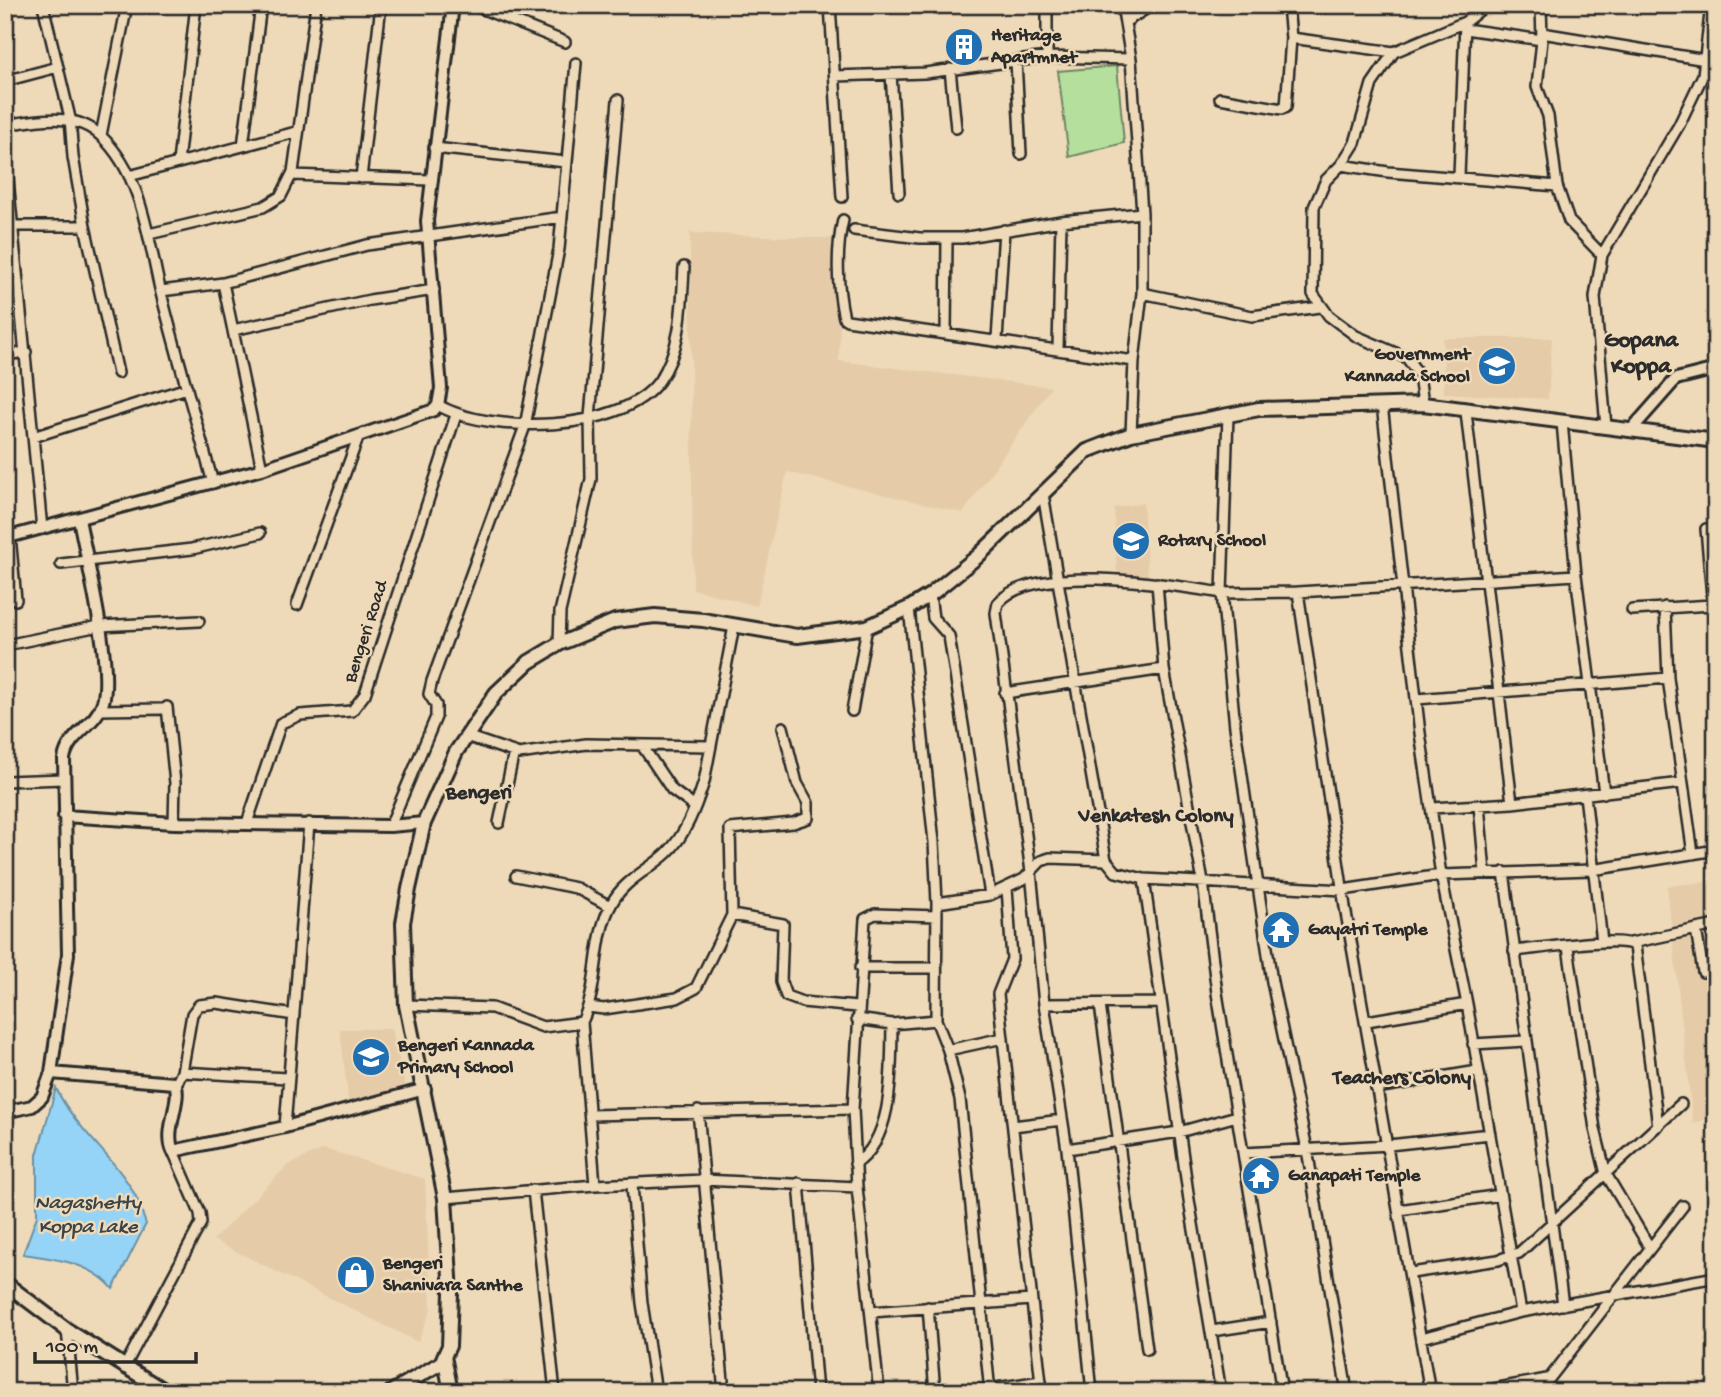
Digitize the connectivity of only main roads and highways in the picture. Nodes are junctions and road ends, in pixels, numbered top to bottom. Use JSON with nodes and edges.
{"nodes":[{"id":1,"x":1716,"y":440,"type":"edge"},
{"id":2,"x":5,"y":1283,"type":"edge"},
{"id":3,"x":444,"y":1356,"type":"junction"},
{"id":4,"x":166,"y":1392,"type":"edge"},
{"id":5,"x":391,"y":1392,"type":"edge"},
{"id":6,"x":451,"y":1392,"type":"edge"}],
"edges":[{"from":1,"to":3,"type":"main road"},
{"from":2,"to":4,"type":"main road"},
{"from":3,"to":5,"type":"main road"},
{"from":3,"to":6,"type":"main road"}]}
